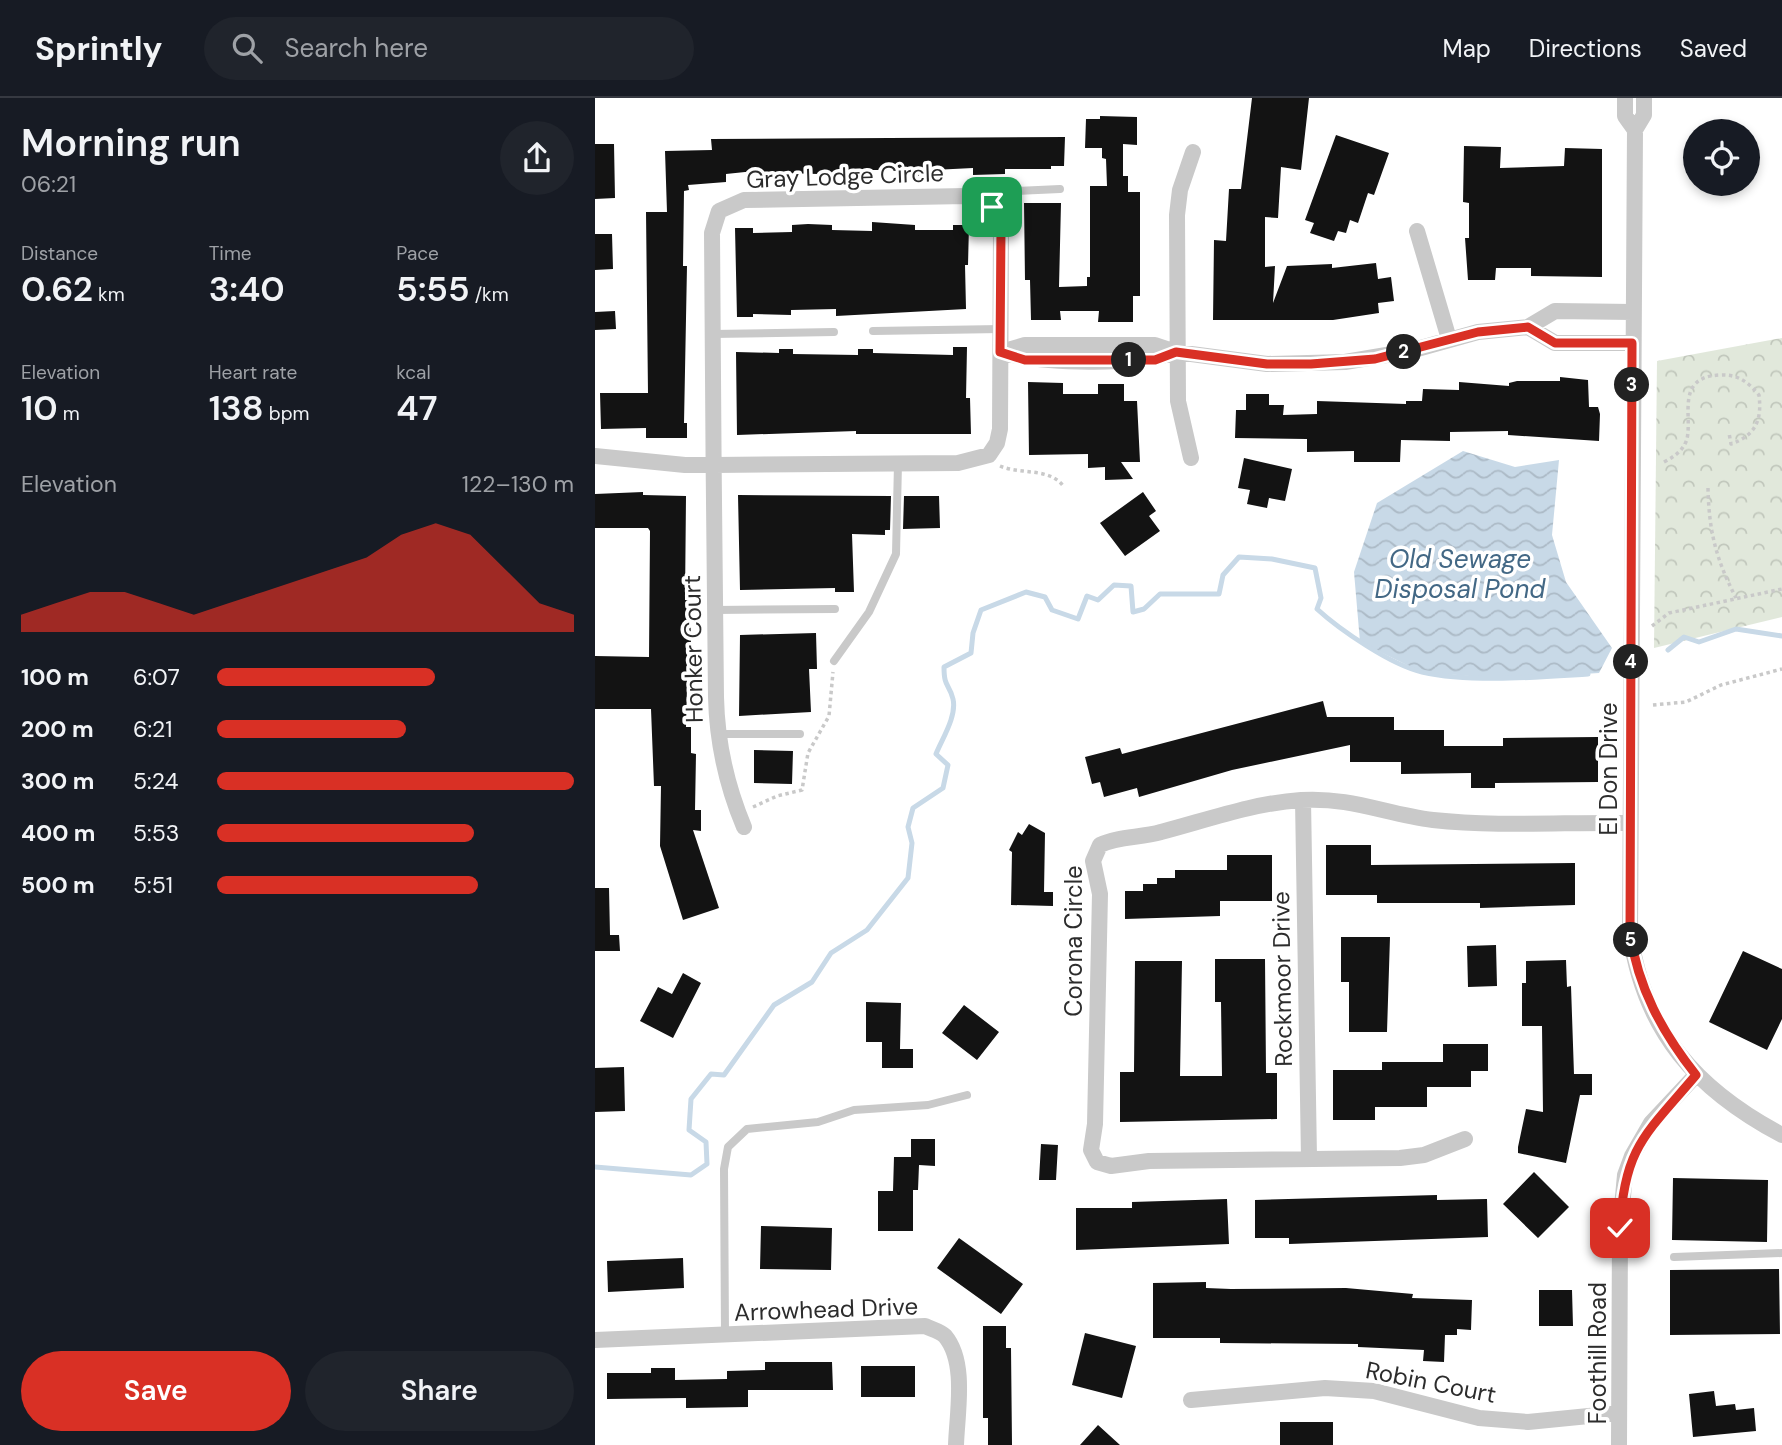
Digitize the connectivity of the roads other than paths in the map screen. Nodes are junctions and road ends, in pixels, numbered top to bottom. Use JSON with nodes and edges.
{"nodes":[{"id":1,"x":1625,"y":98,"type":"edge"},
{"id":2,"x":1644,"y":98,"type":"edge"},
{"id":3,"x":1635,"y":130,"type":"junction"},
{"id":4,"x":1193,"y":152,"type":"dead end"},
{"id":5,"x":1060,"y":189,"type":"dead end"},
{"id":6,"x":992,"y":207,"type":"junction"},
{"id":7,"x":1417,"y":231,"type":"dead end"},
{"id":8,"x":1633,"y":312,"type":"junction"},
{"id":9,"x":1528,"y":327,"type":"junction"},
{"id":10,"x":1000,"y":329,"type":"junction"},
{"id":11,"x":873,"y":331,"type":"dead end"},
{"id":12,"x":834,"y":332,"type":"dead end"},
{"id":13,"x":712,"y":334,"type":"junction"},
{"id":14,"x":1449,"y":339,"type":"junction"},
{"id":15,"x":1632,"y":343,"type":"junction"},
{"id":16,"x":1000,"y":352,"type":"junction"},
{"id":17,"x":1176,"y":352,"type":"junction"},
{"id":18,"x":597,"y":458,"type":"edge"},
{"id":19,"x":1191,"y":458,"type":"dead end"},
{"id":20,"x":898,"y":463,"type":"junction"},
{"id":21,"x":714,"y":465,"type":"junction"},
{"id":22,"x":835,"y":609,"type":"dead end"},
{"id":23,"x":715,"y":610,"type":"junction"},
{"id":24,"x":834,"y":661,"type":"road end"},
{"id":25,"x":717,"y":734,"type":"junction"},
{"id":26,"x":800,"y":734,"type":"dead end"},
{"id":27,"x":1303,"y":800,"type":"junction"},
{"id":28,"x":741,"y":820,"type":"road end"},
{"id":29,"x":1630,"y":823,"type":"junction"},
{"id":30,"x":1696,"y":1075,"type":"junction"},
{"id":31,"x":967,"y":1095,"type":"dead end"},
{"id":32,"x":1782,"y":1135,"type":"edge"},
{"id":33,"x":1465,"y":1139,"type":"dead end"},
{"id":34,"x":1309,"y":1158,"type":"junction"},
{"id":35,"x":1782,"y":1253,"type":"edge"},
{"id":36,"x":1674,"y":1257,"type":"dead end"},
{"id":37,"x":725,"y":1334,"type":"junction"},
{"id":38,"x":595,"y":1340,"type":"edge"},
{"id":39,"x":1191,"y":1400,"type":"dead end"},
{"id":40,"x":1619,"y":1413,"type":"junction"},
{"id":41,"x":956,"y":1445,"type":"edge"},
{"id":42,"x":1619,"y":1445,"type":"edge"}],
"edges":[{"from":1,"to":3,"type":"street","name":"El Don Drive"},
{"from":2,"to":3,"type":"street","name":"El Don Drive"},
{"from":3,"to":8,"type":"street","name":"El Don Drive"},
{"from":4,"to":17,"type":"street"},
{"from":5,"to":6,"type":"lane"},
{"from":6,"to":10,"type":"street"},
{"from":6,"to":13,"type":"street","name":"Gray Lodge Circle"},
{"from":7,"to":14,"type":"street"},
{"from":8,"to":9,"type":"street"},
{"from":8,"to":15,"type":"street","name":"El Don Drive"},
{"from":9,"to":14,"type":"street"},
{"from":9,"to":15,"type":"street"},
{"from":10,"to":11,"type":"lane"},
{"from":10,"to":16,"type":"street"},
{"from":12,"to":13,"type":"lane"},
{"from":13,"to":21,"type":"street","name":"Gray Lodge Circle"},
{"from":14,"to":17,"type":"street"},
{"from":15,"to":29,"type":"street","name":"El Don Drive"},
{"from":16,"to":17,"type":"street"},
{"from":16,"to":20,"type":"street"},
{"from":17,"to":19,"type":"street"},
{"from":18,"to":21,"type":"street"},
{"from":20,"to":21,"type":"street"},
{"from":20,"to":24,"type":"lane"},
{"from":21,"to":23,"type":"street","name":"Honker Court"},
{"from":22,"to":23,"type":"lane"},
{"from":23,"to":25,"type":"street","name":"Honker Court"},
{"from":25,"to":26,"type":"lane"},
{"from":25,"to":28,"type":"street","name":"Honker Court"},
{"from":27,"to":29,"type":"street","name":"Corona Circle"},
{"from":27,"to":34,"type":"street","name":"Rockmoor Drive"},
{"from":27,"to":34,"type":"street","name":"Corona Circle"},
{"from":29,"to":30,"type":"street","name":"El Don Drive"},
{"from":30,"to":32,"type":"street","name":"El Don Drive"},
{"from":30,"to":40,"type":"street","name":"Foothill Road"},
{"from":31,"to":37,"type":"lane"},
{"from":33,"to":34,"type":"street","name":"Corona Circle"},
{"from":35,"to":36,"type":"lane"},
{"from":37,"to":38,"type":"street","name":"Arrowhead Drive"},
{"from":37,"to":41,"type":"street","name":"Arrowhead Drive"},
{"from":39,"to":40,"type":"street","name":"Robin Court"},
{"from":40,"to":42,"type":"street","name":"Foothill Road"}]}
